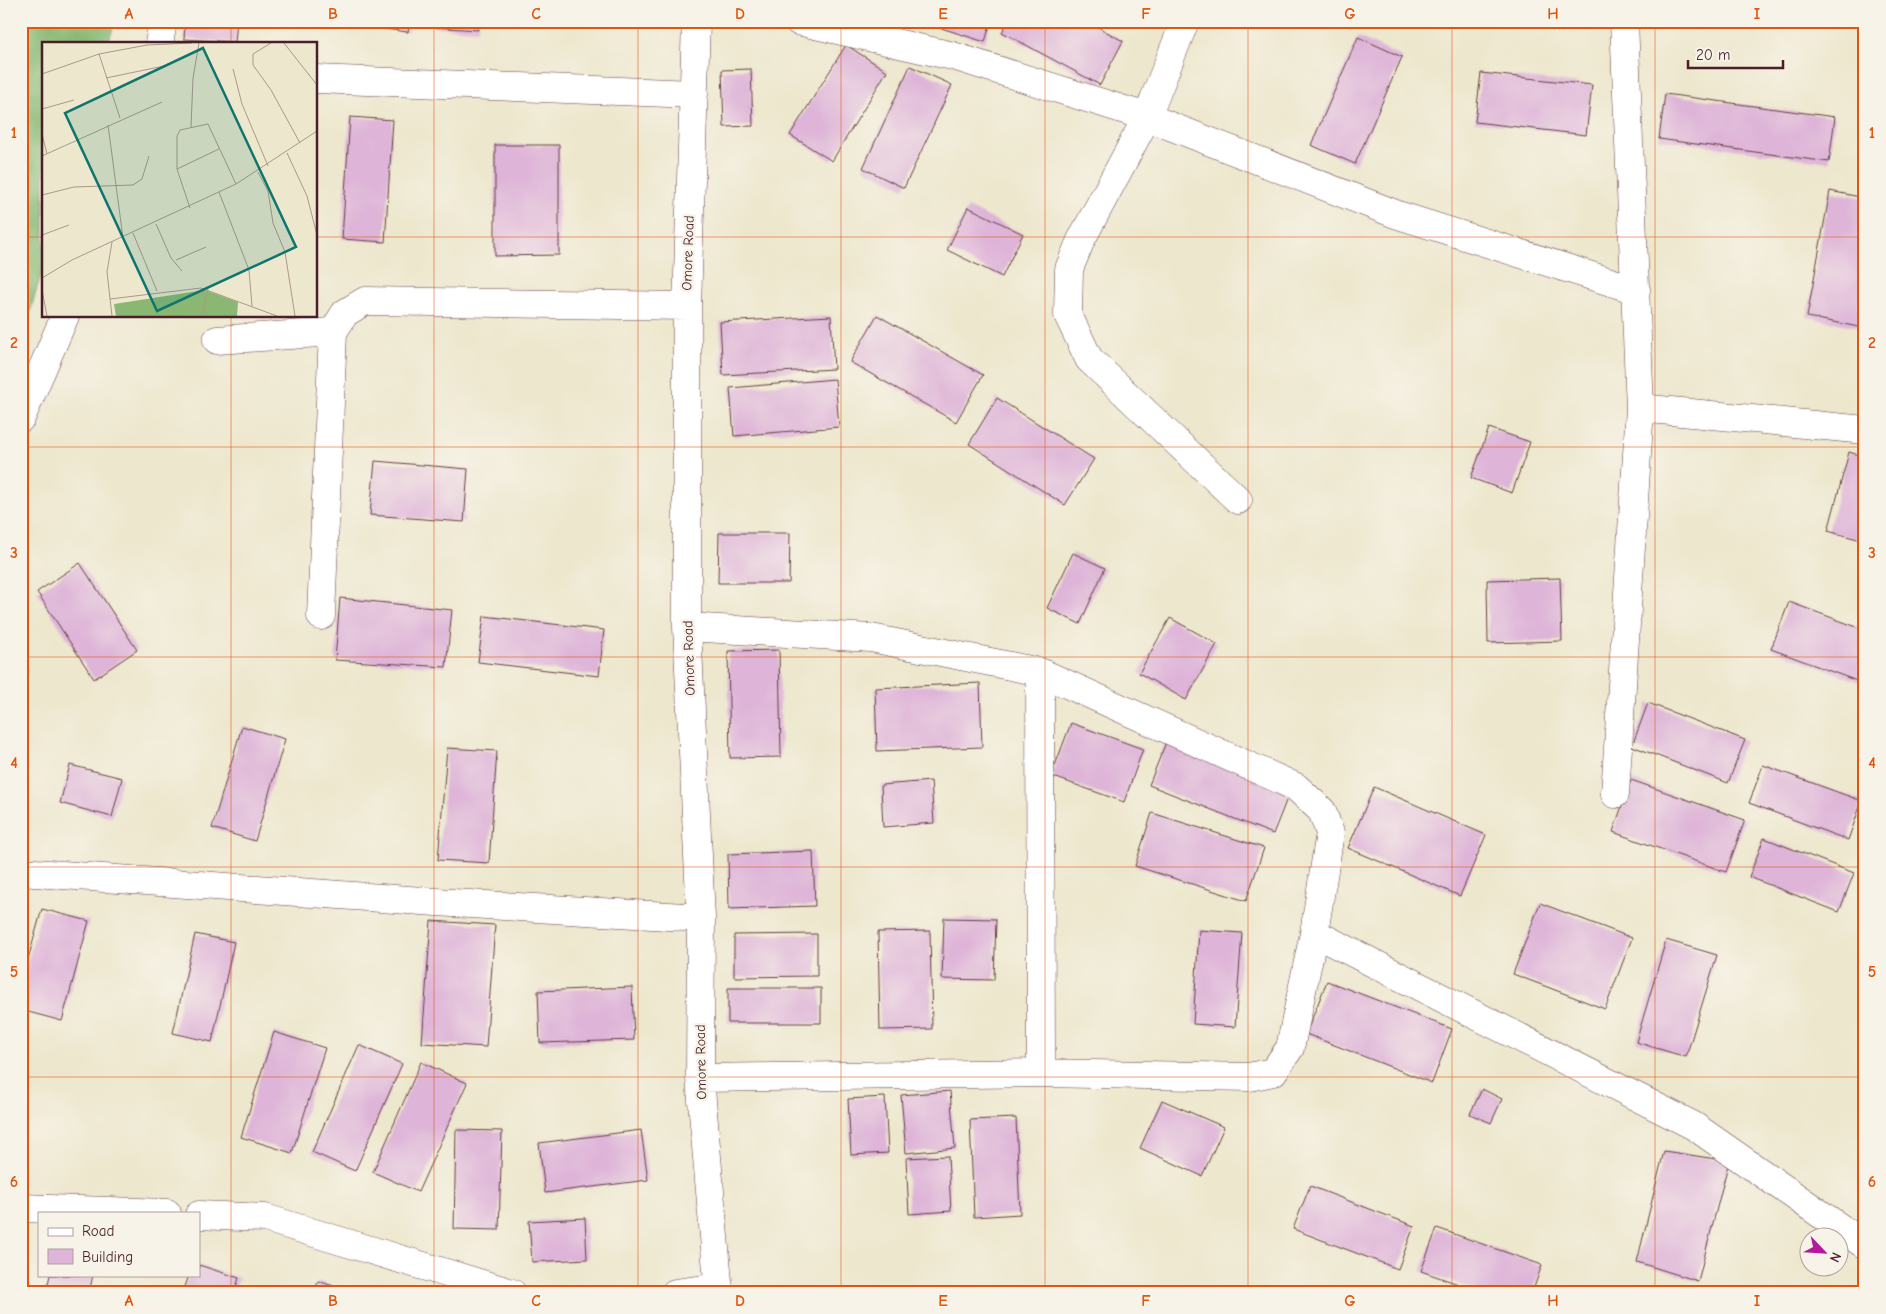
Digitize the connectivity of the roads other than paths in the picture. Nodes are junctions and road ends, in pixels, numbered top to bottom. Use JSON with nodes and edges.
{"nodes":[{"id":1,"x":164,"y":21,"type":"edge"},
{"id":2,"x":696,"y":21,"type":"edge"},
{"id":3,"x":798,"y":21,"type":"edge"},
{"id":4,"x":1185,"y":21,"type":"edge"},
{"id":5,"x":1624,"y":21,"type":"edge"},
{"id":6,"x":159,"y":42,"type":"edge"},
{"id":7,"x":318,"y":78,"type":"edge"},
{"id":8,"x":694,"y":94,"type":"junction"},
{"id":9,"x":1147,"y":117,"type":"junction"},
{"id":10,"x":1636,"y":290,"type":"junction"},
{"id":11,"x":687,"y":306,"type":"junction"},
{"id":12,"x":64,"y":318,"type":"edge"},
{"id":13,"x":333,"y":332,"type":"junction"},
{"id":14,"x":217,"y":340,"type":"dead end"},
{"id":15,"x":1640,"y":408,"type":"junction"},
{"id":16,"x":21,"y":418,"type":"edge"},
{"id":17,"x":1865,"y":430,"type":"edge"},
{"id":18,"x":1238,"y":500,"type":"dead end"},
{"id":19,"x":321,"y":616,"type":"dead end"},
{"id":20,"x":687,"y":627,"type":"junction"},
{"id":21,"x":1040,"y":672,"type":"junction"},
{"id":22,"x":1615,"y":794,"type":"dead end"},
{"id":23,"x":21,"y":872,"type":"edge"},
{"id":24,"x":702,"y":918,"type":"junction"},
{"id":25,"x":1314,"y":933,"type":"junction"},
{"id":26,"x":1041,"y":1073,"type":"junction"},
{"id":27,"x":700,"y":1078,"type":"junction"},
{"id":28,"x":21,"y":1208,"type":"edge"},
{"id":29,"x":138,"y":1212,"type":"edge"},
{"id":30,"x":200,"y":1215,"type":"edge"},
{"id":31,"x":1865,"y":1245,"type":"edge"},
{"id":32,"x":719,"y":1290,"type":"edge"},
{"id":33,"x":512,"y":1293,"type":"edge"},
{"id":34,"x":675,"y":1293,"type":"edge"}],
"edges":[{"from":1,"to":6,"type":"street"},
{"from":2,"to":8,"type":"street","name":"Omore Road"},
{"from":3,"to":9,"type":"street"},
{"from":4,"to":9,"type":"street"},
{"from":5,"to":10,"type":"street"},
{"from":7,"to":8,"type":"street"},
{"from":8,"to":11,"type":"street","name":"Omore Road"},
{"from":9,"to":10,"type":"street"},
{"from":9,"to":18,"type":"street"},
{"from":10,"to":15,"type":"street"},
{"from":11,"to":13,"type":"street"},
{"from":11,"to":20,"type":"street","name":"Omore Road"},
{"from":12,"to":16,"type":"street"},
{"from":13,"to":14,"type":"street"},
{"from":13,"to":19,"type":"street"},
{"from":15,"to":17,"type":"street"},
{"from":15,"to":22,"type":"street"},
{"from":20,"to":21,"type":"street"},
{"from":20,"to":24,"type":"street","name":"Omore Road"},
{"from":21,"to":25,"type":"street"},
{"from":21,"to":26,"type":"street"},
{"from":23,"to":24,"type":"street"},
{"from":24,"to":27,"type":"street","name":"Omore Road"},
{"from":25,"to":26,"type":"street"},
{"from":25,"to":31,"type":"street"},
{"from":26,"to":27,"type":"street"},
{"from":27,"to":32,"type":"street","name":"Omore Road"},
{"from":28,"to":29,"type":"street"},
{"from":30,"to":33,"type":"street"},
{"from":32,"to":34,"type":"street"}]}
